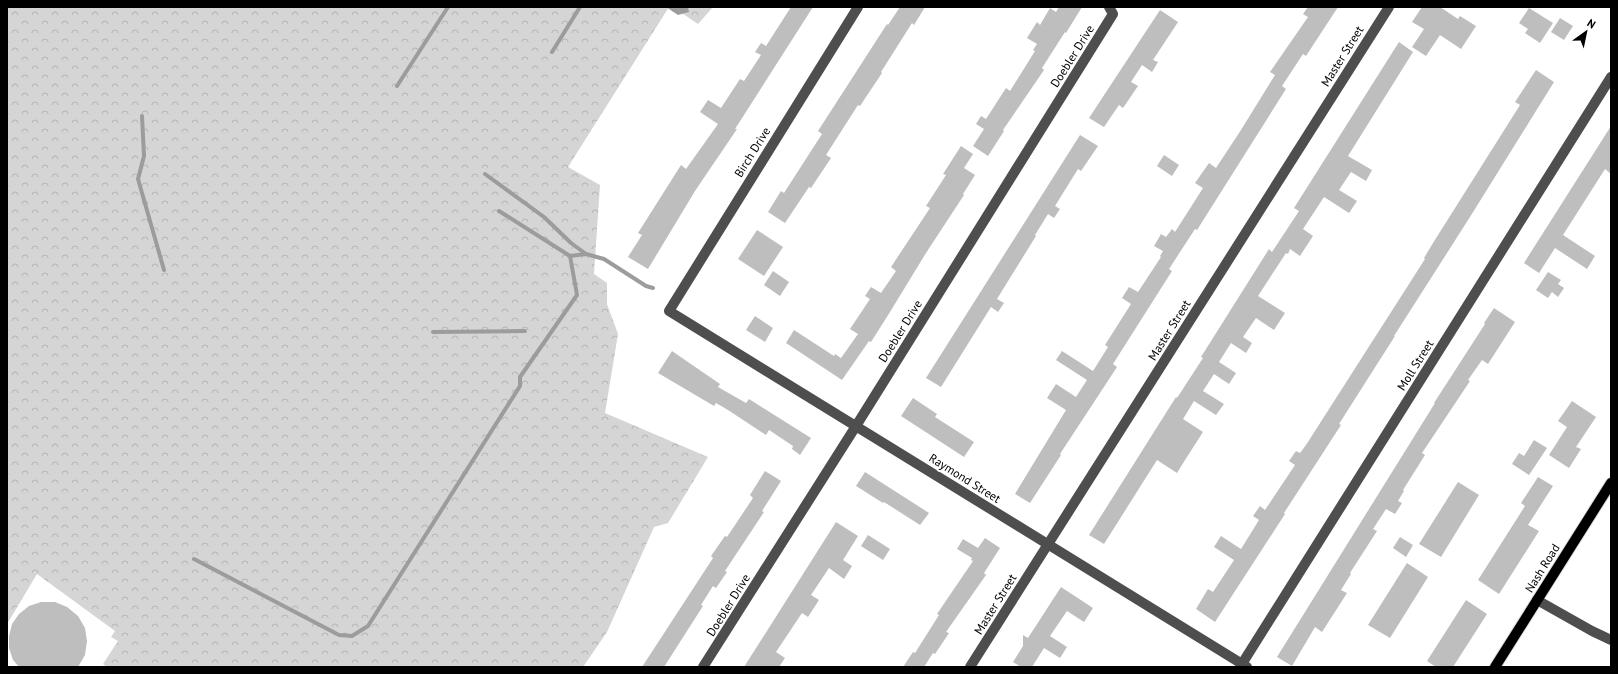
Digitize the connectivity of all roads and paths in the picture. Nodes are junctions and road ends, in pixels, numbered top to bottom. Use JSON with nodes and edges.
{"nodes":[{"id":1,"x":858,"y":7,"type":"edge"},
{"id":2,"x":1109,"y":7,"type":"edge"},
{"id":3,"x":1389,"y":7,"type":"edge"},
{"id":4,"x":1611,"y":77,"type":"edge"},
{"id":5,"x":669,"y":311,"type":"joint"},
{"id":6,"x":856,"y":426,"type":"junction"},
{"id":7,"x":1611,"y":483,"type":"edge"},
{"id":8,"x":1048,"y":544,"type":"junction"},
{"id":9,"x":1537,"y":600,"type":"junction"},
{"id":10,"x":1611,"y":640,"type":"edge"},
{"id":11,"x":1243,"y":666,"type":"edge"},
{"id":12,"x":703,"y":667,"type":"edge"},
{"id":13,"x":970,"y":667,"type":"edge"},
{"id":14,"x":1495,"y":667,"type":"edge"}],
"edges":[{"from":1,"to":5,"type":"street","name":"Birch Drive"},
{"from":2,"to":6,"type":"street","name":"Doebler Drive"},
{"from":3,"to":8,"type":"street","name":"Master Street"},
{"from":4,"to":11,"type":"street","name":"Moll Street"},
{"from":5,"to":6,"type":"street","name":"Raymond Street"},
{"from":6,"to":8,"type":"street","name":"Raymond Street"},
{"from":6,"to":12,"type":"street","name":"Doebler Drive"},
{"from":7,"to":9,"type":"main road","name":"Nash Road"},
{"from":8,"to":11,"type":"street","name":"Raymond Street"},
{"from":8,"to":13,"type":"street","name":"Master Street"},
{"from":9,"to":10,"type":"street"},
{"from":9,"to":14,"type":"main road","name":"Nash Road"}]}
